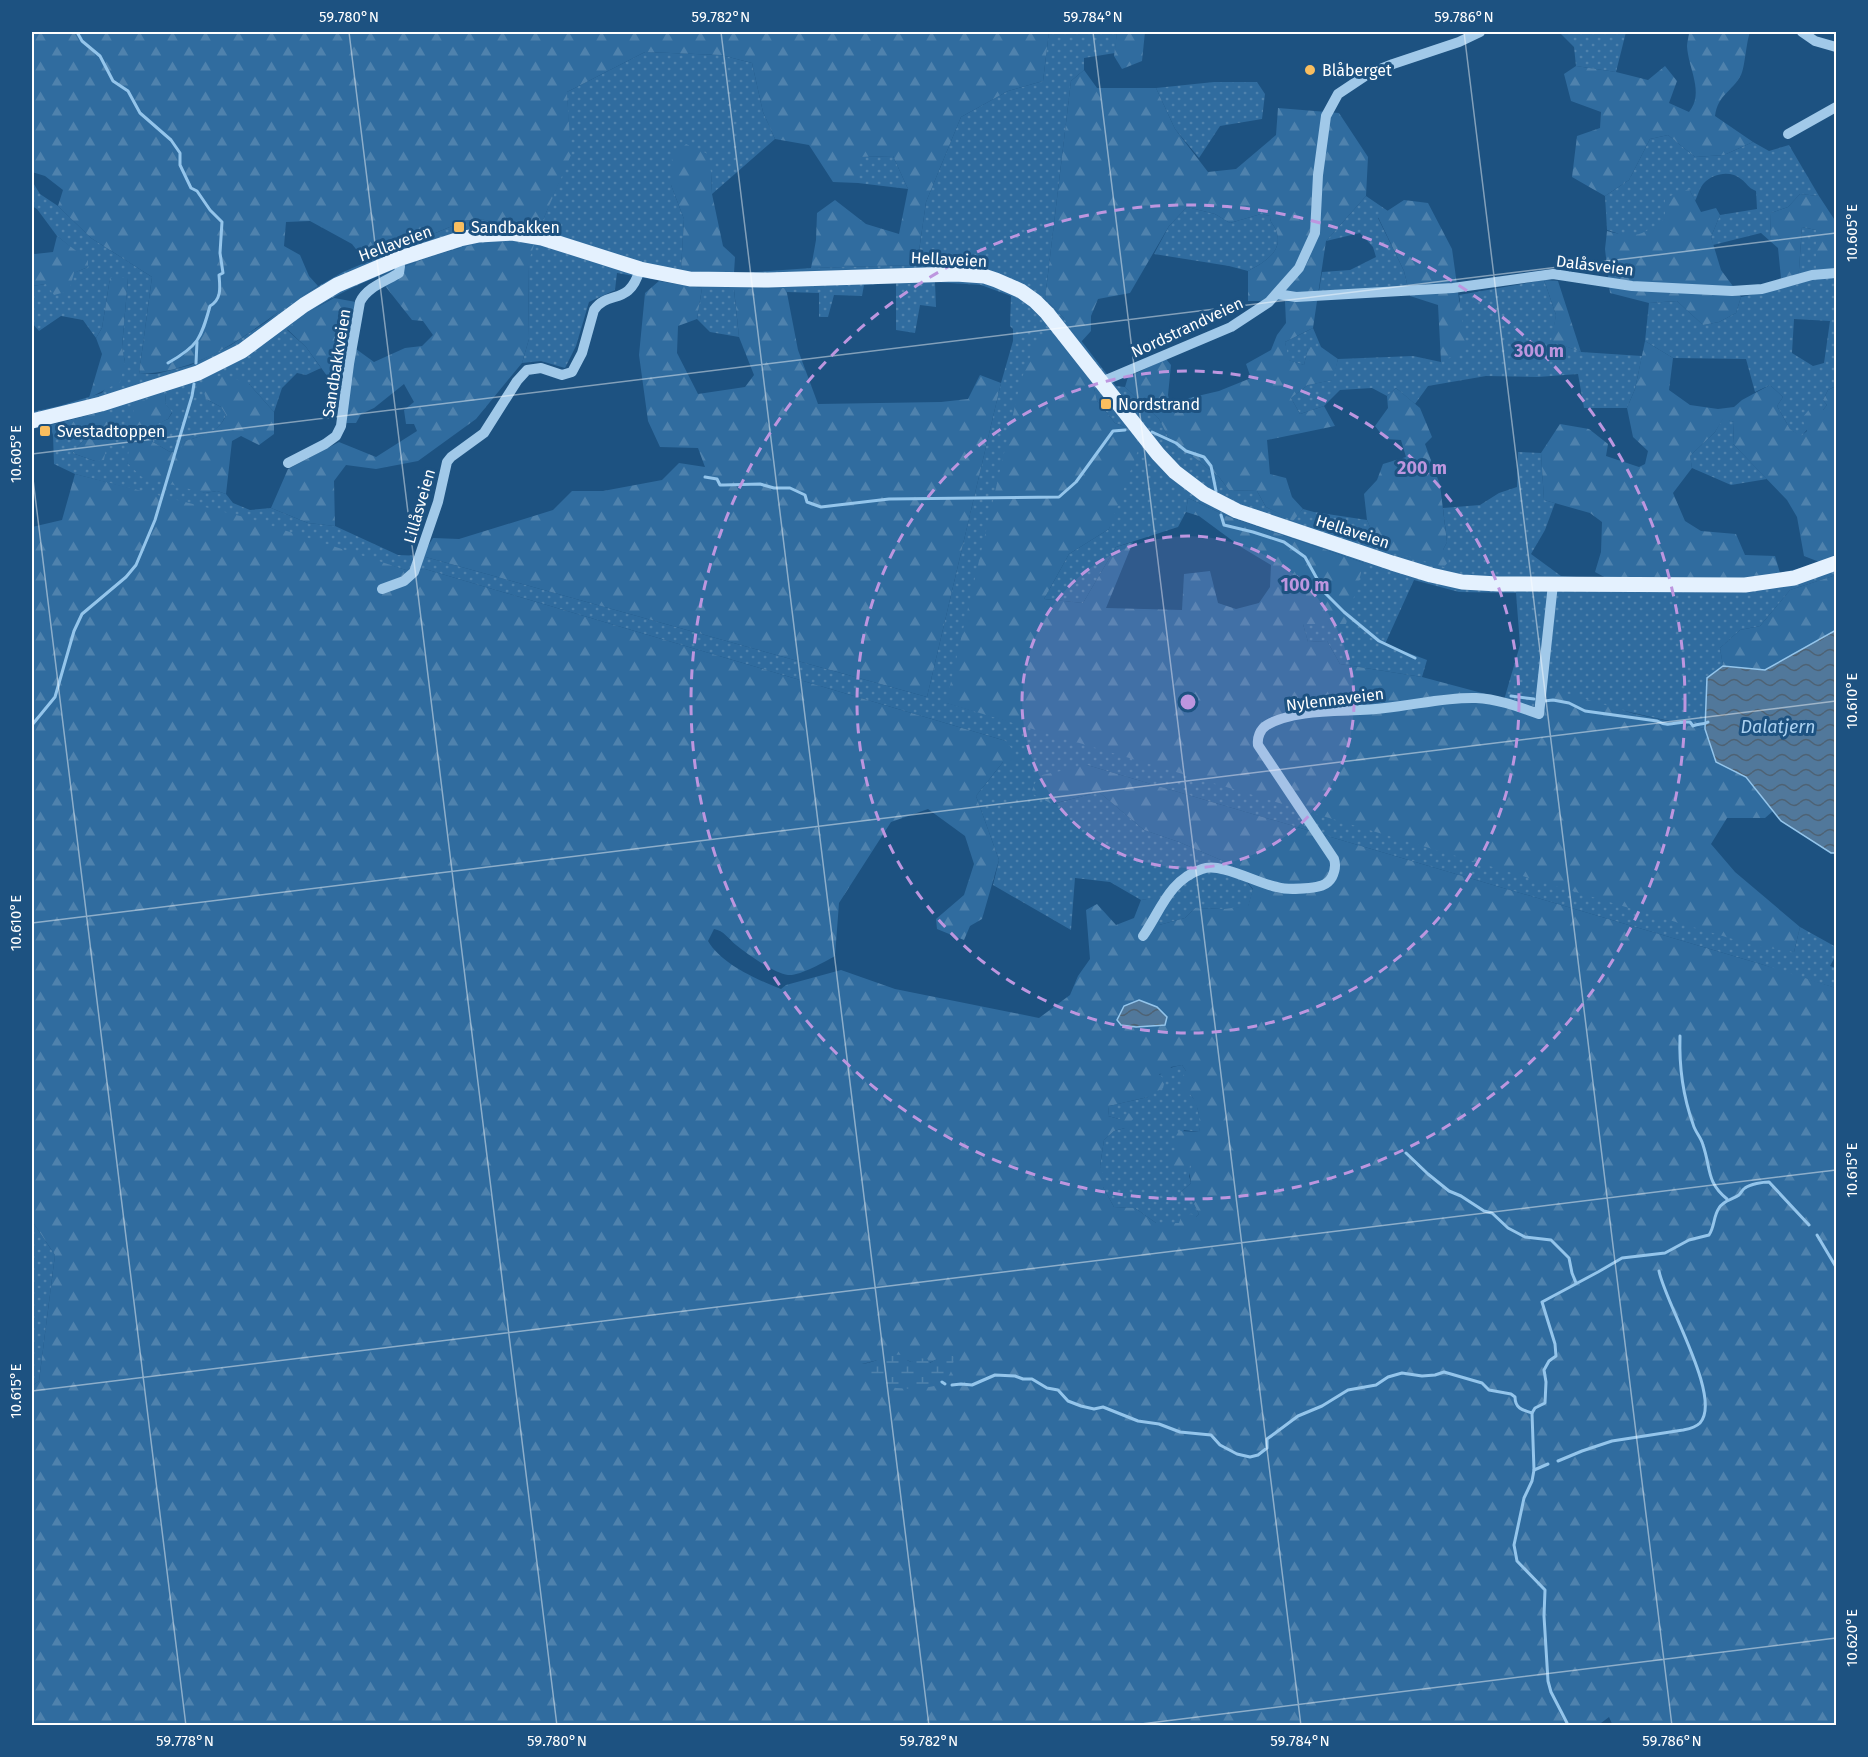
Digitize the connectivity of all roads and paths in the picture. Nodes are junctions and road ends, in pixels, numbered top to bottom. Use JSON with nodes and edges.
{"nodes":[{"id":1,"x":1802,"y":32,"type":"edge"},
{"id":2,"x":1475,"y":33,"type":"edge"},
{"id":3,"x":1836,"y":47,"type":"edge"},
{"id":4,"x":1836,"y":107,"type":"edge"},
{"id":5,"x":1788,"y":134,"type":"dead end"},
{"id":6,"x":398,"y":259,"type":"junction"},
{"id":7,"x":640,"y":269,"type":"junction"},
{"id":8,"x":1836,"y":273,"type":"edge"},
{"id":9,"x":1277,"y":294,"type":"junction"},
{"id":10,"x":1101,"y":382,"type":"junction"},
{"id":11,"x":32,"y":421,"type":"edge"},
{"id":12,"x":288,"y":463,"type":"dead end"},
{"id":13,"x":1836,"y":563,"type":"edge"},
{"id":14,"x":1553,"y":584,"type":"junction"},
{"id":15,"x":382,"y":589,"type":"dead end"},
{"id":16,"x":1143,"y":936,"type":"dead end"}],
"edges":[{"from":1,"to":3,"type":"street"},
{"from":2,"to":9,"type":"street","name":"Nordstrandveien"},
{"from":4,"to":5,"type":"street"},
{"from":6,"to":7,"type":"main road","name":"Hellaveien"},
{"from":6,"to":11,"type":"main road","name":"Hellaveien"},
{"from":6,"to":12,"type":"street","name":"Sandbakkveien"},
{"from":7,"to":10,"type":"main road","name":"Hellaveien"},
{"from":7,"to":15,"type":"street","name":"Lillåsveien"},
{"from":8,"to":9,"type":"street","name":"Dalåsveien"},
{"from":9,"to":10,"type":"street","name":"Nordstrandveien"},
{"from":10,"to":14,"type":"main road","name":"Hellaveien"},
{"from":13,"to":14,"type":"main road","name":"Hellaveien"},
{"from":14,"to":16,"type":"street","name":"Nylennaveien"}]}
